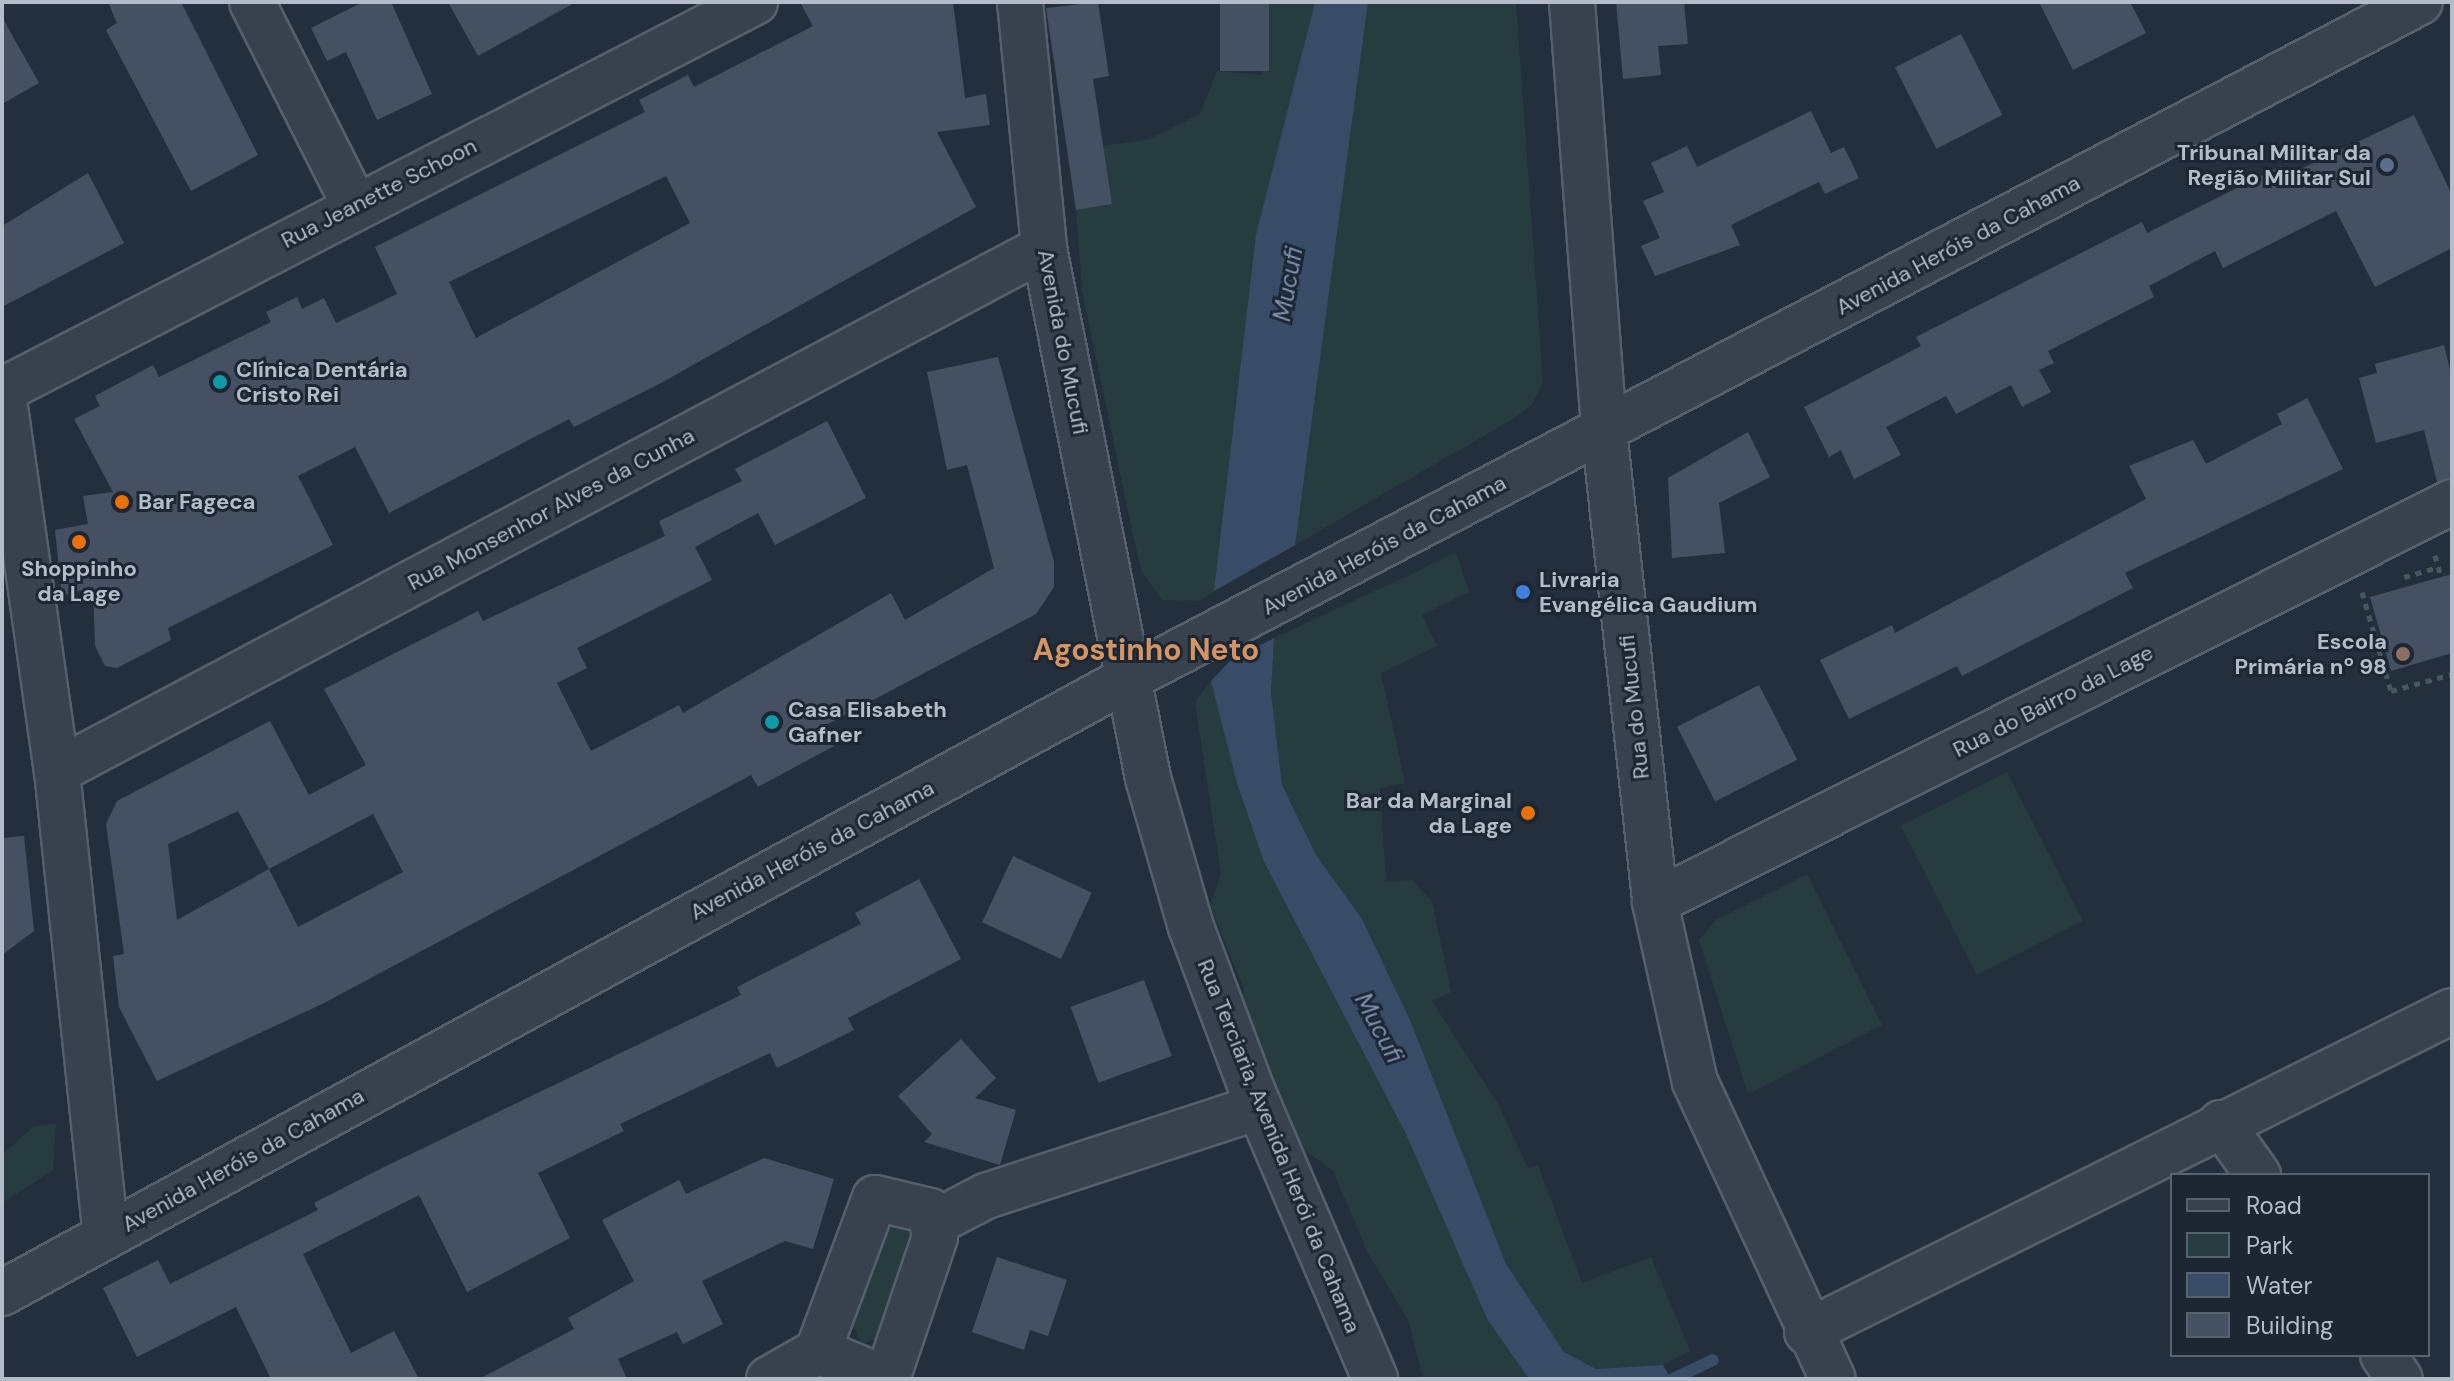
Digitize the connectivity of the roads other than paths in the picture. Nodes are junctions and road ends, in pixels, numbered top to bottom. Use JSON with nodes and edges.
{"nodes":[{"id":1,"x":252,"y":2,"type":"edge"},
{"id":2,"x":755,"y":2,"type":"edge"},
{"id":3,"x":1020,"y":2,"type":"edge"},
{"id":4,"x":1572,"y":2,"type":"edge"},
{"id":5,"x":2452,"y":3,"type":"edge"},
{"id":6,"x":2407,"y":10,"type":"edge"},
{"id":7,"x":354,"y":204,"type":"junction"},
{"id":8,"x":1044,"y":248,"type":"junction"},
{"id":9,"x":4,"y":388,"type":"edge"},
{"id":10,"x":1604,"y":430,"type":"junction"},
{"id":11,"x":2452,"y":502,"type":"edge"},
{"id":12,"x":1129,"y":678,"type":"junction"},
{"id":13,"x":57,"y":771,"type":"junction"},
{"id":14,"x":1655,"y":902,"type":"junction"},
{"id":15,"x":2452,"y":1011,"type":"edge"},
{"id":16,"x":1259,"y":1107,"type":"junction"},
{"id":17,"x":2221,"y":1123,"type":"junction"},
{"id":18,"x":2257,"y":1173,"type":"edge"},
{"id":19,"x":938,"y":1221,"type":"junction"},
{"id":20,"x":106,"y":1234,"type":"junction"},
{"id":21,"x":2,"y":1293,"type":"edge"},
{"id":22,"x":1807,"y":1332,"type":"junction"},
{"id":23,"x":818,"y":1351,"type":"junction"},
{"id":24,"x":2384,"y":1357,"type":"edge"},
{"id":25,"x":769,"y":1379,"type":"edge"},
{"id":26,"x":887,"y":1379,"type":"edge"},
{"id":27,"x":1375,"y":1379,"type":"edge"},
{"id":28,"x":1833,"y":1379,"type":"edge"},
{"id":29,"x":2400,"y":1379,"type":"edge"}],
"edges":[{"from":1,"to":7,"type":"street"},
{"from":2,"to":7,"type":"street","name":"Rua Jeanette Schoon"},
{"from":3,"to":8,"type":"street","name":"Avenida do Mucufi"},
{"from":4,"to":10,"type":"street","name":"Rua do Mucufi"},
{"from":5,"to":6,"type":"street","name":"Avenida Heróis da Cahama"},
{"from":6,"to":10,"type":"street","name":"Avenida Heróis da Cahama"},
{"from":7,"to":9,"type":"street","name":"Rua Jeanette Schoon"},
{"from":8,"to":12,"type":"street","name":"Avenida do Mucufi"},
{"from":8,"to":13,"type":"street","name":"Rua Monsenhor Alves da Cunha"},
{"from":9,"to":13,"type":"street"},
{"from":10,"to":12,"type":"street","name":"Avenida Heróis da Cahama"},
{"from":10,"to":14,"type":"street","name":"Rua do Mucufi"},
{"from":11,"to":14,"type":"street","name":"Rua do Bairro da Lage"},
{"from":12,"to":16,"type":"street","name":"Rua Terciaria, Avenida Herói da Cahama"},
{"from":12,"to":20,"type":"street","name":"Avenida Heróis da Cahama"},
{"from":13,"to":20,"type":"street"},
{"from":14,"to":22,"type":"street","name":"Rua do Mucufi"},
{"from":15,"to":17,"type":"street"},
{"from":16,"to":19,"type":"street"},
{"from":16,"to":27,"type":"street","name":"Rua Terciaria, Avenida Herói da Cahama"},
{"from":17,"to":18,"type":"street"},
{"from":17,"to":22,"type":"street"},
{"from":19,"to":23,"type":"street"},
{"from":19,"to":26,"type":"street"},
{"from":20,"to":21,"type":"street","name":"Avenida Heróis da Cahama"},
{"from":22,"to":28,"type":"street","name":"Rua do Mucufi"},
{"from":23,"to":25,"type":"street"},
{"from":23,"to":26,"type":"street"},
{"from":24,"to":29,"type":"street"}]}
